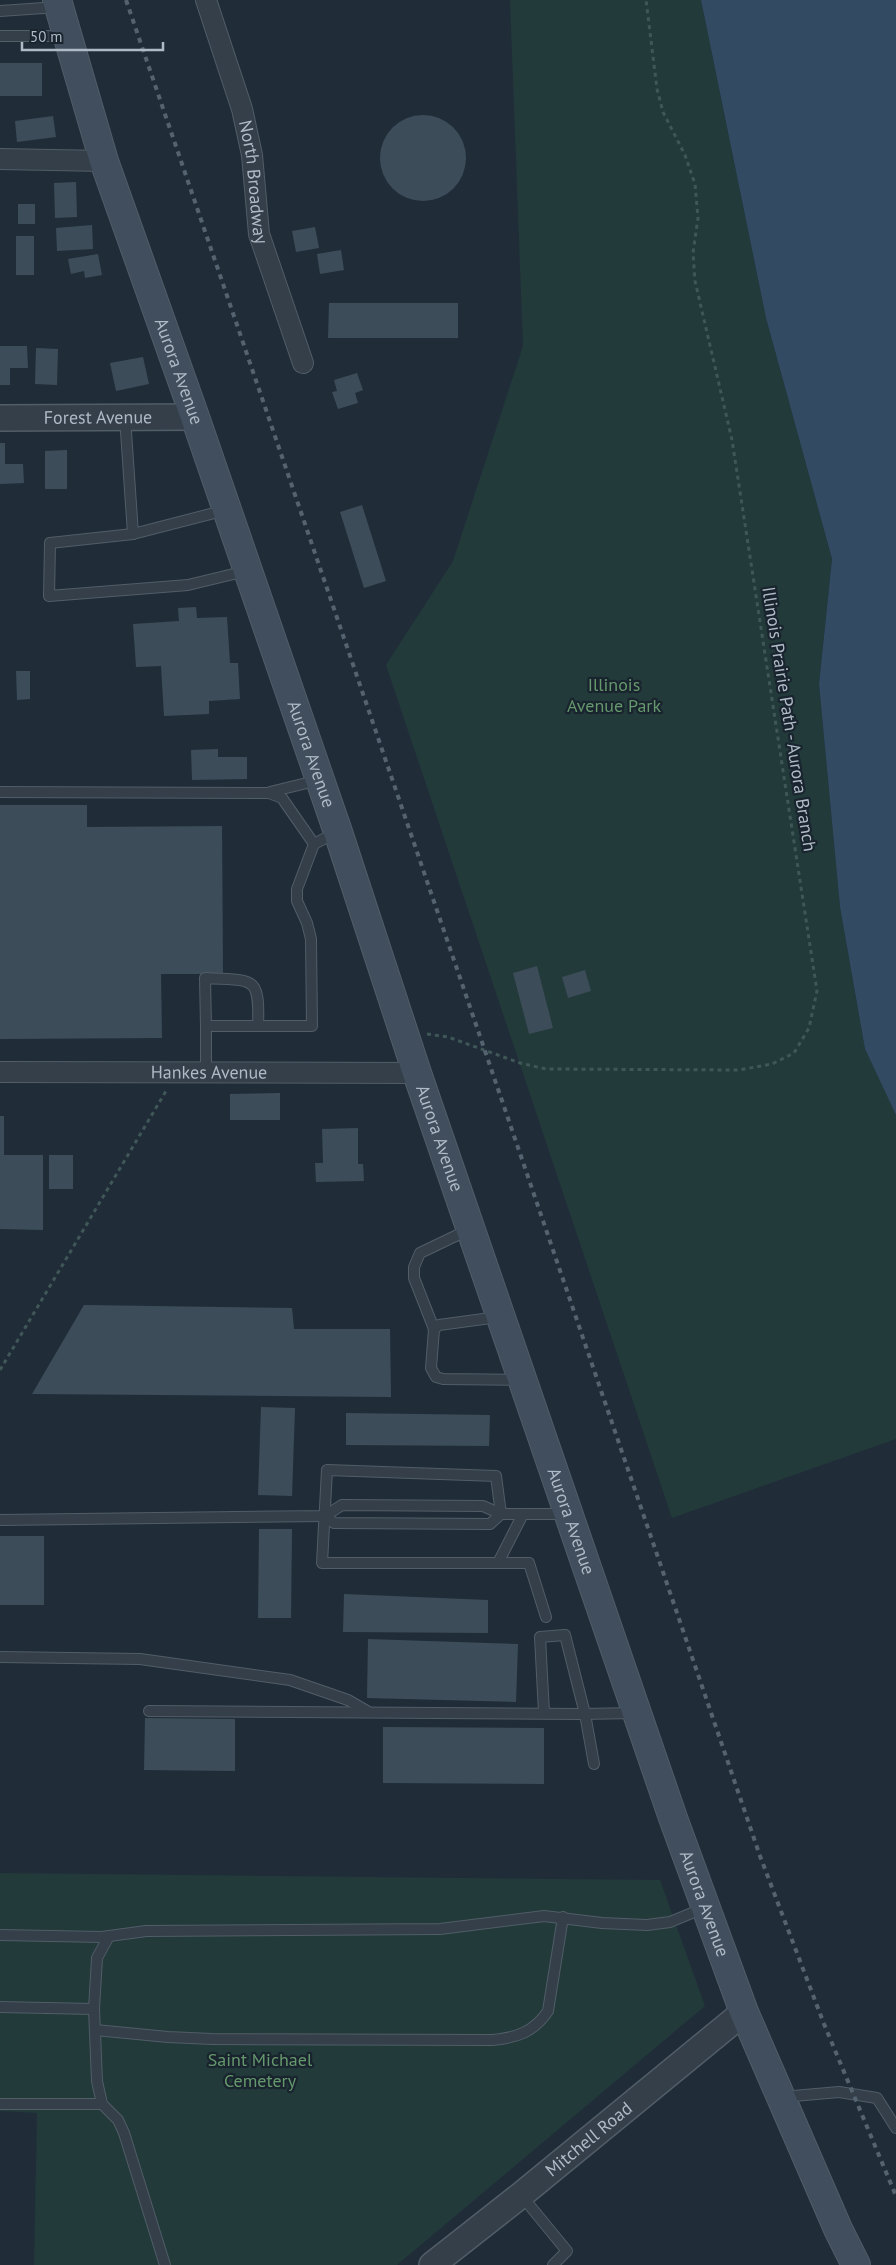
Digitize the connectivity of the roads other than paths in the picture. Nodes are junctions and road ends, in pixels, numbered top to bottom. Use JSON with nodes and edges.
{"nodes":[{"id":1,"x":206,"y":0,"type":"edge"},
{"id":2,"x":57,"y":4,"type":"edge"},
{"id":3,"x":0,"y":11,"type":"edge"},
{"id":4,"x":0,"y":36,"type":"edge"},
{"id":5,"x":66,"y":36,"type":"junction"},
{"id":6,"x":0,"y":160,"type":"edge"},
{"id":7,"x":104,"y":161,"type":"junction"},
{"id":8,"x":303,"y":363,"type":"dead end"},
{"id":9,"x":125,"y":417,"type":"junction"},
{"id":10,"x":195,"y":417,"type":"junction"},
{"id":11,"x":0,"y":418,"type":"edge"},
{"id":12,"x":226,"y":510,"type":"junction"},
{"id":13,"x":133,"y":534,"type":"junction"},
{"id":14,"x":247,"y":570,"type":"junction"},
{"id":15,"x":319,"y":780,"type":"junction"},
{"id":16,"x":0,"y":792,"type":"edge"},
{"id":17,"x":269,"y":793,"type":"junction"},
{"id":18,"x":326,"y":838,"type":"junction"},
{"id":19,"x":206,"y":1026,"type":"junction"},
{"id":20,"x":258,"y":1026,"type":"junction"},
{"id":21,"x":0,"y":1072,"type":"edge"},
{"id":22,"x":206,"y":1072,"type":"junction"},
{"id":23,"x":417,"y":1073,"type":"junction"},
{"id":24,"x":471,"y":1229,"type":"junction"},
{"id":25,"x":502,"y":1317,"type":"junction"},
{"id":26,"x":434,"y":1329,"type":"junction"},
{"id":27,"x":524,"y":1380,"type":"junction"},
{"id":28,"x":501,"y":1514,"type":"junction"},
{"id":29,"x":523,"y":1514,"type":"junction"},
{"id":30,"x":569,"y":1514,"type":"junction"},
{"id":31,"x":325,"y":1516,"type":"junction"},
{"id":32,"x":0,"y":1520,"type":"edge"},
{"id":33,"x":499,"y":1561,"type":"junction"},
{"id":34,"x":546,"y":1617,"type":"dead end"},
{"id":35,"x":0,"y":1657,"type":"edge"},
{"id":36,"x":149,"y":1711,"type":"dead end"},
{"id":37,"x":367,"y":1712,"type":"junction"},
{"id":38,"x":544,"y":1713,"type":"junction"},
{"id":39,"x":637,"y":1713,"type":"junction"},
{"id":40,"x":585,"y":1714,"type":"junction"},
{"id":41,"x":594,"y":1764,"type":"dead end"},
{"id":42,"x":705,"y":1907,"type":"junction"},
{"id":43,"x":563,"y":1917,"type":"junction"},
{"id":44,"x":0,"y":1935,"type":"edge"},
{"id":45,"x":109,"y":1936,"type":"junction"},
{"id":46,"x":0,"y":2007,"type":"edge"},
{"id":47,"x":94,"y":2009,"type":"junction"},
{"id":48,"x":744,"y":2012,"type":"junction"},
{"id":49,"x":95,"y":2030,"type":"junction"},
{"id":50,"x":781,"y":2097,"type":"junction"},
{"id":51,"x":0,"y":2104,"type":"edge"},
{"id":52,"x":102,"y":2104,"type":"junction"},
{"id":53,"x":896,"y":2128,"type":"edge"},
{"id":54,"x":521,"y":2195,"type":"junction"},
{"id":55,"x":165,"y":2265,"type":"edge"},
{"id":56,"x":432,"y":2265,"type":"edge"},
{"id":57,"x":553,"y":2265,"type":"edge"},
{"id":58,"x":856,"y":2265,"type":"edge"}],
"edges":[{"from":1,"to":8,"type":"street","name":"North Broadway"},
{"from":2,"to":3,"type":"lane"},
{"from":2,"to":5,"type":"main road","name":"Aurora Avenue"},
{"from":4,"to":5,"type":"lane"},
{"from":5,"to":7,"type":"main road","name":"Aurora Avenue"},
{"from":6,"to":7,"type":"street"},
{"from":7,"to":10,"type":"main road","name":"Aurora Avenue"},
{"from":9,"to":10,"type":"street","name":"Forest Avenue"},
{"from":9,"to":11,"type":"street","name":"Forest Avenue"},
{"from":9,"to":13,"type":"lane"},
{"from":10,"to":12,"type":"main road","name":"Aurora Avenue"},
{"from":12,"to":13,"type":"lane"},
{"from":12,"to":14,"type":"main road","name":"Aurora Avenue"},
{"from":13,"to":14,"type":"lane"},
{"from":14,"to":15,"type":"main road","name":"Aurora Avenue"},
{"from":15,"to":17,"type":"lane"},
{"from":15,"to":18,"type":"main road","name":"Aurora Avenue"},
{"from":16,"to":17,"type":"lane"},
{"from":17,"to":18,"type":"lane"},
{"from":18,"to":20,"type":"lane"},
{"from":18,"to":23,"type":"main road","name":"Aurora Avenue"},
{"from":19,"to":20,"type":"lane"},
{"from":19,"to":20,"type":"lane"},
{"from":19,"to":22,"type":"lane"},
{"from":21,"to":22,"type":"street","name":"Hankes Avenue"},
{"from":22,"to":23,"type":"street","name":"Hankes Avenue"},
{"from":23,"to":24,"type":"main road","name":"Aurora Avenue"},
{"from":24,"to":25,"type":"main road","name":"Aurora Avenue"},
{"from":24,"to":26,"type":"lane"},
{"from":25,"to":26,"type":"lane"},
{"from":25,"to":27,"type":"main road","name":"Aurora Avenue"},
{"from":26,"to":27,"type":"lane"},
{"from":27,"to":30,"type":"main road","name":"Aurora Avenue"},
{"from":28,"to":29,"type":"lane"},
{"from":28,"to":31,"type":"lane"},
{"from":28,"to":31,"type":"lane"},
{"from":28,"to":31,"type":"lane"},
{"from":29,"to":30,"type":"lane"},
{"from":29,"to":33,"type":"lane"},
{"from":30,"to":39,"type":"main road","name":"Aurora Avenue"},
{"from":31,"to":32,"type":"lane"},
{"from":31,"to":33,"type":"lane"},
{"from":33,"to":34,"type":"lane"},
{"from":35,"to":37,"type":"lane"},
{"from":36,"to":37,"type":"lane"},
{"from":37,"to":38,"type":"lane"},
{"from":38,"to":40,"type":"lane"},
{"from":38,"to":40,"type":"lane"},
{"from":39,"to":40,"type":"lane"},
{"from":39,"to":42,"type":"main road","name":"Aurora Avenue"},
{"from":40,"to":41,"type":"lane"},
{"from":42,"to":43,"type":"lane"},
{"from":42,"to":48,"type":"main road","name":"Aurora Avenue"},
{"from":43,"to":45,"type":"lane"},
{"from":43,"to":49,"type":"lane"},
{"from":44,"to":45,"type":"lane"},
{"from":45,"to":47,"type":"lane"},
{"from":46,"to":47,"type":"lane"},
{"from":47,"to":49,"type":"lane"},
{"from":48,"to":50,"type":"main road","name":"Aurora Avenue"},
{"from":48,"to":54,"type":"street","name":"Mitchell Road"},
{"from":49,"to":52,"type":"lane"},
{"from":50,"to":53,"type":"lane"},
{"from":50,"to":58,"type":"main road","name":"Aurora Avenue"},
{"from":51,"to":52,"type":"lane"},
{"from":52,"to":55,"type":"lane"},
{"from":54,"to":56,"type":"street","name":"Mitchell Road"},
{"from":54,"to":57,"type":"lane"}]}
